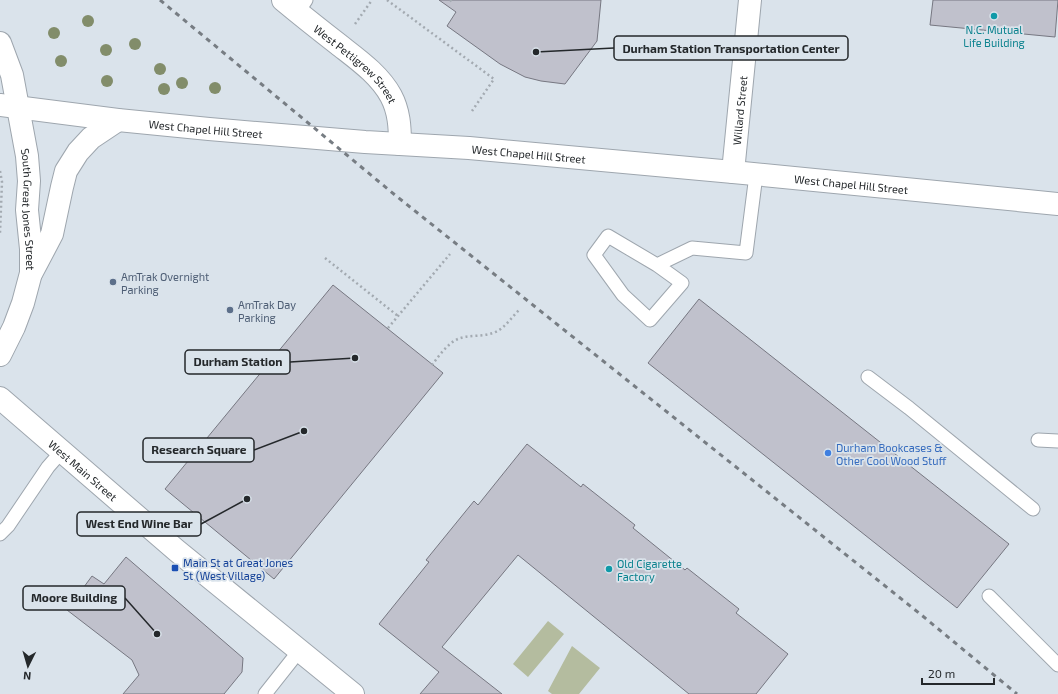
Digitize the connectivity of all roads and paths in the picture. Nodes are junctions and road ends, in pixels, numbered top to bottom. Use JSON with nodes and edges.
{"nodes":[{"id":1,"x":372,"y":0,"type":"edge"},
{"id":2,"x":387,"y":0,"type":"edge"},
{"id":3,"x":450,"y":0,"type":"edge"},
{"id":4,"x":455,"y":0,"type":"edge"},
{"id":5,"x":750,"y":0,"type":"edge"},
{"id":6,"x":296,"y":4,"type":"edge"},
{"id":7,"x":355,"y":24,"type":"dead end"},
{"id":8,"x":0,"y":43,"type":"edge"},
{"id":9,"x":8,"y":106,"type":"edge"},
{"id":10,"x":472,"y":111,"type":"dead end"},
{"id":11,"x":118,"y":120,"type":"junction"},
{"id":12,"x":400,"y":144,"type":"junction"},
{"id":13,"x":0,"y":171,"type":"edge"},
{"id":14,"x":733,"y":172,"type":"junction"},
{"id":15,"x":756,"y":175,"type":"junction"},
{"id":16,"x":1058,"y":204,"type":"edge"},
{"id":17,"x":0,"y":233,"type":"edge"},
{"id":18,"x":450,"y":254,"type":"dead end"},
{"id":19,"x":325,"y":258,"type":"dead end"},
{"id":20,"x":657,"y":265,"type":"junction"},
{"id":21,"x":31,"y":273,"type":"junction"},
{"id":22,"x":519,"y":310,"type":"dead end"},
{"id":23,"x":398,"y":316,"type":"junction"},
{"id":24,"x":388,"y":328,"type":"dead end"},
{"id":25,"x":0,"y":355,"type":"edge"},
{"id":26,"x":432,"y":365,"type":"dead end"},
{"id":27,"x":868,"y":377,"type":"dead end"},
{"id":28,"x":0,"y":398,"type":"edge"},
{"id":29,"x":1038,"y":440,"type":"dead end"},
{"id":30,"x":1058,"y":441,"type":"edge"},
{"id":31,"x":62,"y":451,"type":"junction"},
{"id":32,"x":1033,"y":509,"type":"dead end"},
{"id":33,"x":0,"y":534,"type":"edge"},
{"id":34,"x":989,"y":596,"type":"dead end"},
{"id":35,"x":299,"y":651,"type":"junction"},
{"id":36,"x":1058,"y":665,"type":"edge"},
{"id":37,"x":265,"y":694,"type":"edge"},
{"id":38,"x":352,"y":694,"type":"edge"}],
"edges":[{"from":1,"to":7,"type":"path"},
{"from":2,"to":10,"type":"path"},
{"from":3,"to":4,"type":"path"},
{"from":5,"to":14,"type":"main road","name":"Willard Street"},
{"from":6,"to":12,"type":"main road","name":"West Pettigrew Street"},
{"from":8,"to":9,"type":"main road","name":"South Great Jones Street"},
{"from":9,"to":11,"type":"main road","name":"West Chapel Hill Street"},
{"from":9,"to":21,"type":"main road","name":"South Great Jones Street"},
{"from":11,"to":12,"type":"main road","name":"West Chapel Hill Street"},
{"from":11,"to":21,"type":"main road"},
{"from":12,"to":14,"type":"main road","name":"West Chapel Hill Street"},
{"from":13,"to":17,"type":"path"},
{"from":14,"to":15,"type":"main road","name":"West Chapel Hill Street"},
{"from":15,"to":16,"type":"main road","name":"West Chapel Hill Street"},
{"from":15,"to":20,"type":"lane"},
{"from":18,"to":23,"type":"path"},
{"from":19,"to":23,"type":"path"},
{"from":20,"to":20,"type":"lane"},
{"from":21,"to":25,"type":"main road","name":"South Great Jones Street"},
{"from":22,"to":26,"type":"path"},
{"from":23,"to":24,"type":"path"},
{"from":27,"to":32,"type":"lane"},
{"from":28,"to":31,"type":"main road","name":"West Main Street"},
{"from":29,"to":30,"type":"lane"},
{"from":31,"to":33,"type":"lane"},
{"from":31,"to":35,"type":"main road","name":"West Main Street"},
{"from":34,"to":36,"type":"lane"},
{"from":35,"to":37,"type":"lane"},
{"from":35,"to":38,"type":"main road","name":"West Main Street"}]}
